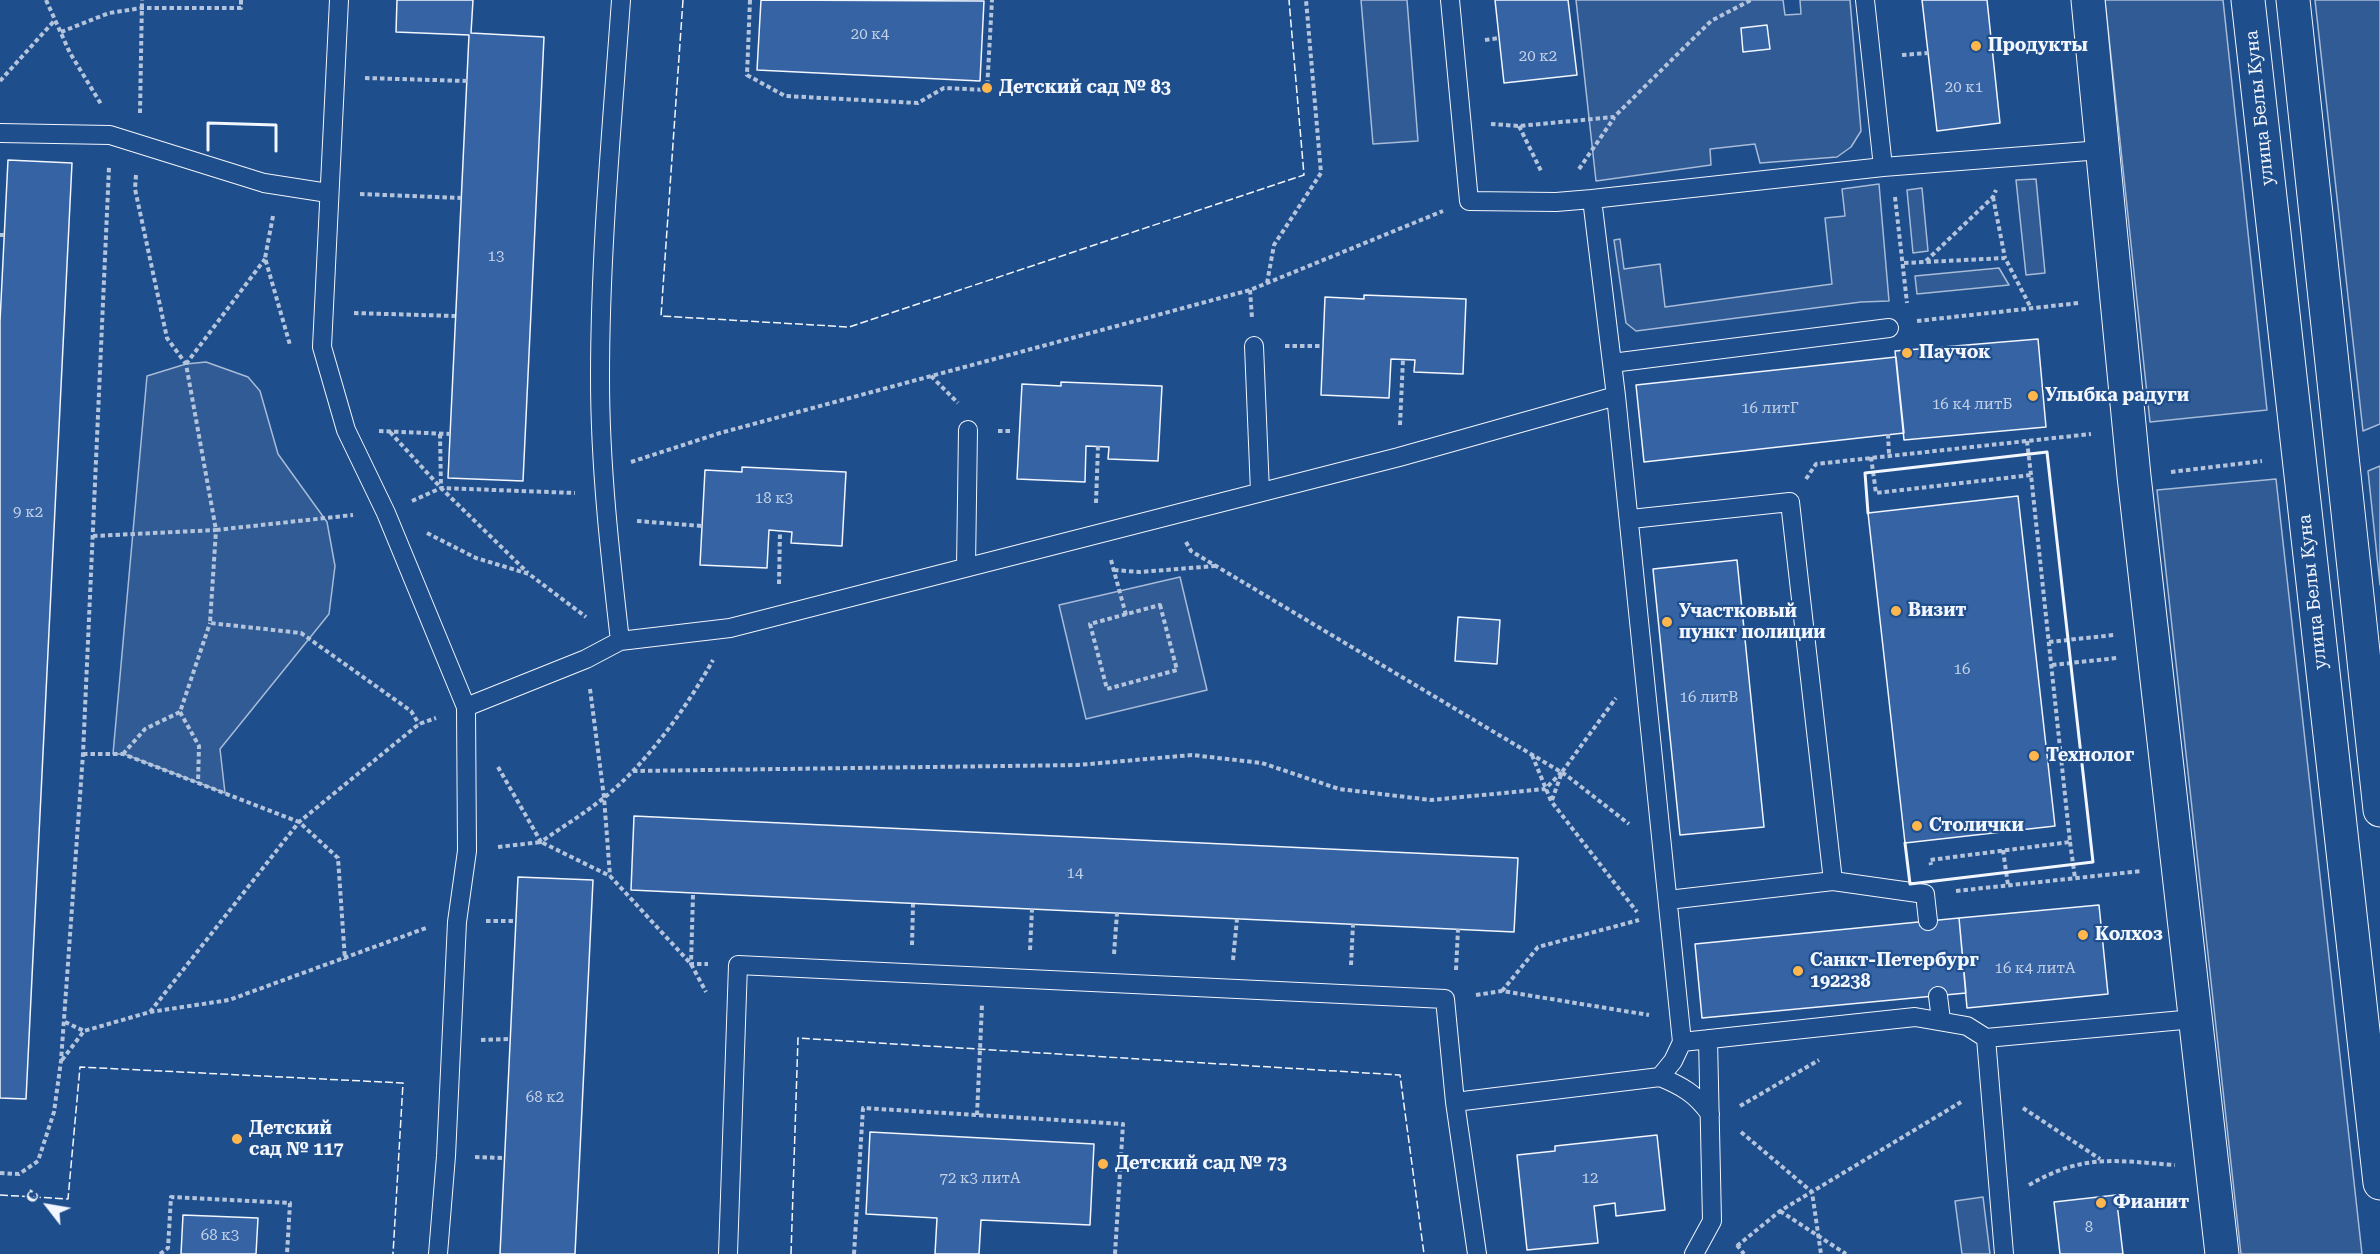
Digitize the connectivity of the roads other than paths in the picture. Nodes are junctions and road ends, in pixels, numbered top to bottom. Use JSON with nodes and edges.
{"nodes":[{"id":1,"x":339,"y":0,"type":"edge"},
{"id":2,"x":621,"y":0,"type":"edge"},
{"id":3,"x":1450,"y":0,"type":"edge"},
{"id":4,"x":1865,"y":0,"type":"edge"},
{"id":5,"x":2088,"y":0,"type":"edge"},
{"id":6,"x":2248,"y":0,"type":"edge"},
{"id":7,"x":2293,"y":0,"type":"edge"},
{"id":8,"x":0,"y":133,"type":"edge"},
{"id":9,"x":2101,"y":150,"type":"junction"},
{"id":10,"x":1887,"y":166,"type":"junction"},
{"id":11,"x":328,"y":193,"type":"junction"},
{"id":12,"x":1592,"y":199,"type":"junction"},
{"id":13,"x":1889,"y":328,"type":"road end"},
{"id":14,"x":1254,"y":346,"type":"road end"},
{"id":15,"x":1612,"y":363,"type":"junction"},
{"id":16,"x":1616,"y":396,"type":"junction"},
{"id":17,"x":968,"y":430,"type":"road end"},
{"id":18,"x":1260,"y":492,"type":"junction"},
{"id":19,"x":1631,"y":519,"type":"junction"},
{"id":20,"x":966,"y":567,"type":"junction"},
{"id":21,"x":620,"y":642,"type":"junction"},
{"id":22,"x":466,"y":707,"type":"junction"},
{"id":23,"x":2380,"y":810,"type":"edge"},
{"id":24,"x":1833,"y":881,"type":"junction"},
{"id":25,"x":1668,"y":900,"type":"junction"},
{"id":26,"x":1928,"y":921,"type":"dead end"},
{"id":27,"x":1938,"y":996,"type":"dead end"},
{"id":28,"x":2194,"y":1019,"type":"junction"},
{"id":29,"x":1941,"y":1020,"type":"junction"},
{"id":30,"x":1708,"y":1038,"type":"junction"},
{"id":31,"x":1986,"y":1038,"type":"junction"},
{"id":32,"x":1682,"y":1042,"type":"junction"},
{"id":33,"x":1660,"y":1077,"type":"junction"},
{"id":34,"x":1455,"y":1102,"type":"junction"},
{"id":35,"x":1715,"y":1117,"type":"junction"},
{"id":36,"x":2380,"y":1183,"type":"edge"},
{"id":37,"x":438,"y":1254,"type":"edge"},
{"id":38,"x":728,"y":1254,"type":"edge"},
{"id":39,"x":1477,"y":1254,"type":"edge"},
{"id":40,"x":1694,"y":1254,"type":"edge"},
{"id":41,"x":2004,"y":1254,"type":"edge"},
{"id":42,"x":2222,"y":1254,"type":"edge"}],
"edges":[{"from":1,"to":11,"type":"lane"},
{"from":2,"to":21,"type":"lane"},
{"from":3,"to":12,"type":"lane"},
{"from":4,"to":10,"type":"lane"},
{"from":5,"to":9,"type":"street"},
{"from":6,"to":36,"type":"street","name":"улица Белы Куна"},
{"from":7,"to":23,"type":"street"},
{"from":8,"to":11,"type":"lane"},
{"from":9,"to":10,"type":"lane"},
{"from":9,"to":28,"type":"street"},
{"from":10,"to":12,"type":"lane"},
{"from":11,"to":22,"type":"lane"},
{"from":12,"to":15,"type":"lane"},
{"from":13,"to":15,"type":"lane"},
{"from":14,"to":18,"type":"lane"},
{"from":15,"to":16,"type":"lane"},
{"from":16,"to":18,"type":"lane"},
{"from":16,"to":19,"type":"lane"},
{"from":17,"to":20,"type":"lane"},
{"from":18,"to":20,"type":"lane"},
{"from":19,"to":24,"type":"lane"},
{"from":19,"to":25,"type":"lane"},
{"from":20,"to":21,"type":"lane"},
{"from":21,"to":22,"type":"lane"},
{"from":22,"to":37,"type":"lane"},
{"from":24,"to":25,"type":"lane"},
{"from":24,"to":26,"type":"lane"},
{"from":25,"to":32,"type":"lane"},
{"from":27,"to":29,"type":"lane"},
{"from":28,"to":31,"type":"lane"},
{"from":28,"to":42,"type":"street"},
{"from":29,"to":30,"type":"lane"},
{"from":29,"to":31,"type":"lane"},
{"from":30,"to":32,"type":"lane"},
{"from":30,"to":35,"type":"lane"},
{"from":31,"to":41,"type":"lane"},
{"from":32,"to":33,"type":"lane"},
{"from":33,"to":34,"type":"lane"},
{"from":33,"to":35,"type":"lane"},
{"from":34,"to":38,"type":"lane"},
{"from":34,"to":39,"type":"lane"},
{"from":35,"to":40,"type":"lane"}]}
